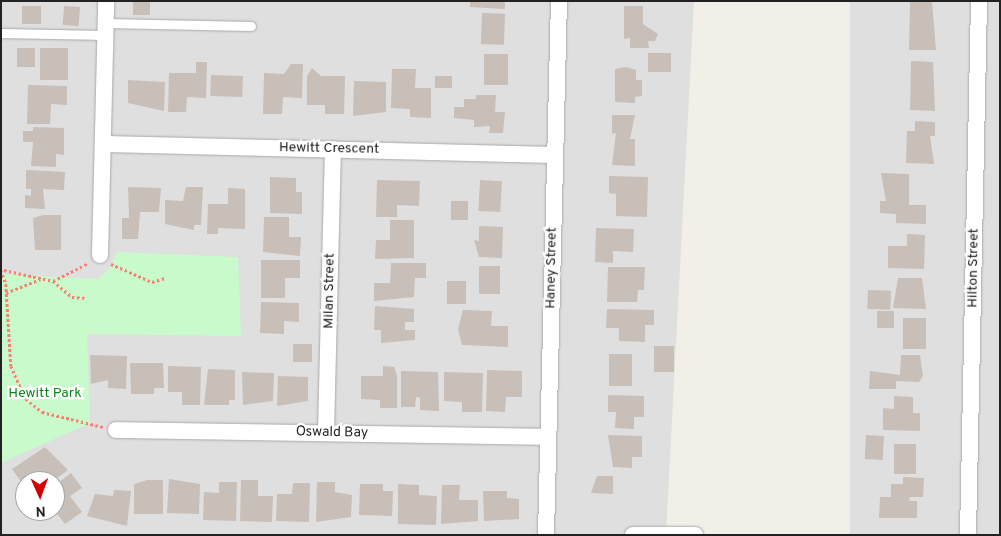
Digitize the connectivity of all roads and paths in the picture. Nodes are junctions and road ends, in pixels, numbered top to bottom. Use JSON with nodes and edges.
{"nodes":[{"id":1,"x":106,"y":1,"type":"edge"},
{"id":2,"x":559,"y":1,"type":"edge"},
{"id":3,"x":979,"y":1,"type":"edge"},
{"id":4,"x":251,"y":26,"type":"dead end"},
{"id":5,"x":105,"y":29,"type":"junction"},
{"id":6,"x":1,"y":33,"type":"edge"},
{"id":7,"x":104,"y":144,"type":"junction"},
{"id":8,"x":333,"y":149,"type":"junction"},
{"id":9,"x":555,"y":155,"type":"junction"},
{"id":10,"x":100,"y":255,"type":"junction"},
{"id":11,"x":2,"y":270,"type":"edge"},
{"id":12,"x":165,"y":278,"type":"dead end"},
{"id":13,"x":42,"y":279,"type":"junction"},
{"id":14,"x":53,"y":281,"type":"junction"},
{"id":15,"x":6,"y":293,"type":"junction"},
{"id":16,"x":85,"y":298,"type":"dead end"},
{"id":17,"x":116,"y":430,"type":"joint"},
{"id":18,"x":326,"y":432,"type":"junction"},
{"id":19,"x":548,"y":437,"type":"junction"},
{"id":20,"x":546,"y":535,"type":"edge"},
{"id":21,"x":633,"y":535,"type":"edge"},
{"id":22,"x":695,"y":535,"type":"edge"},
{"id":23,"x":968,"y":535,"type":"edge"}],
"edges":[{"from":1,"to":5,"type":"street"},
{"from":2,"to":9,"type":"street","name":"Haney Street"},
{"from":3,"to":23,"type":"street","name":"Hilton Street"},
{"from":4,"to":5,"type":"lane"},
{"from":5,"to":6,"type":"lane"},
{"from":5,"to":7,"type":"street"},
{"from":7,"to":8,"type":"street","name":"Hewitt Crescent"},
{"from":7,"to":10,"type":"street"},
{"from":8,"to":9,"type":"street","name":"Hewitt Crescent"},
{"from":8,"to":18,"type":"street","name":"Milan Street"},
{"from":9,"to":19,"type":"street","name":"Haney Street"},
{"from":10,"to":12,"type":"path"},
{"from":10,"to":14,"type":"path"},
{"from":11,"to":13,"type":"path"},
{"from":11,"to":15,"type":"path"},
{"from":13,"to":14,"type":"path"},
{"from":13,"to":15,"type":"path"},
{"from":14,"to":16,"type":"path"},
{"from":15,"to":17,"type":"path"},
{"from":17,"to":18,"type":"street","name":"Oswald Bay"},
{"from":18,"to":19,"type":"street","name":"Oswald Bay"},
{"from":19,"to":20,"type":"street","name":"Haney Street"},
{"from":21,"to":22,"type":"street"}]}
